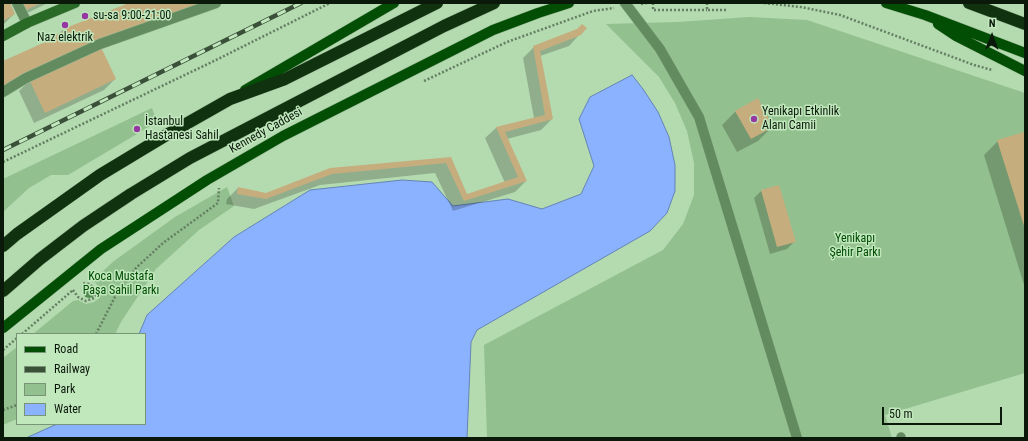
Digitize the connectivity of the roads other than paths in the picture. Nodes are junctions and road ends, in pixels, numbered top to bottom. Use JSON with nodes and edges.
{"nodes":[{"id":1,"x":17,"y":3,"type":"edge"},
{"id":2,"x":75,"y":3,"type":"edge"},
{"id":3,"x":216,"y":3,"type":"edge"},
{"id":4,"x":394,"y":3,"type":"edge"},
{"id":5,"x":437,"y":3,"type":"edge"},
{"id":6,"x":494,"y":3,"type":"edge"},
{"id":7,"x":569,"y":3,"type":"edge"},
{"id":8,"x":886,"y":3,"type":"edge"},
{"id":9,"x":969,"y":3,"type":"edge"},
{"id":10,"x":626,"y":4,"type":"edge"},
{"id":11,"x":925,"y":15,"type":"junction"},
{"id":12,"x":27,"y":23,"type":"junction"},
{"id":13,"x":1025,"y":24,"type":"edge"},
{"id":14,"x":3,"y":36,"type":"edge"},
{"id":15,"x":1025,"y":53,"type":"edge"},
{"id":16,"x":1025,"y":71,"type":"edge"},
{"id":17,"x":3,"y":92,"type":"edge"},
{"id":18,"x":230,"y":99,"type":"junction"},
{"id":19,"x":3,"y":246,"type":"edge"},
{"id":20,"x":3,"y":291,"type":"edge"},
{"id":21,"x":3,"y":328,"type":"edge"},
{"id":22,"x":797,"y":438,"type":"edge"}],
"edges":[{"from":1,"to":12,"type":"street"},
{"from":2,"to":12,"type":"street"},
{"from":3,"to":17,"type":"street"},
{"from":4,"to":18,"type":"main road"},
{"from":5,"to":18,"type":"highway"},
{"from":6,"to":20,"type":"highway"},
{"from":7,"to":21,"type":"main road","name":"Kennedy Caddesi"},
{"from":8,"to":11,"type":"main road"},
{"from":9,"to":13,"type":"highway"},
{"from":10,"to":22,"type":"street"},
{"from":11,"to":15,"type":"main road"},
{"from":11,"to":16,"type":"main road"},
{"from":12,"to":14,"type":"street"},
{"from":18,"to":19,"type":"highway"}]}
